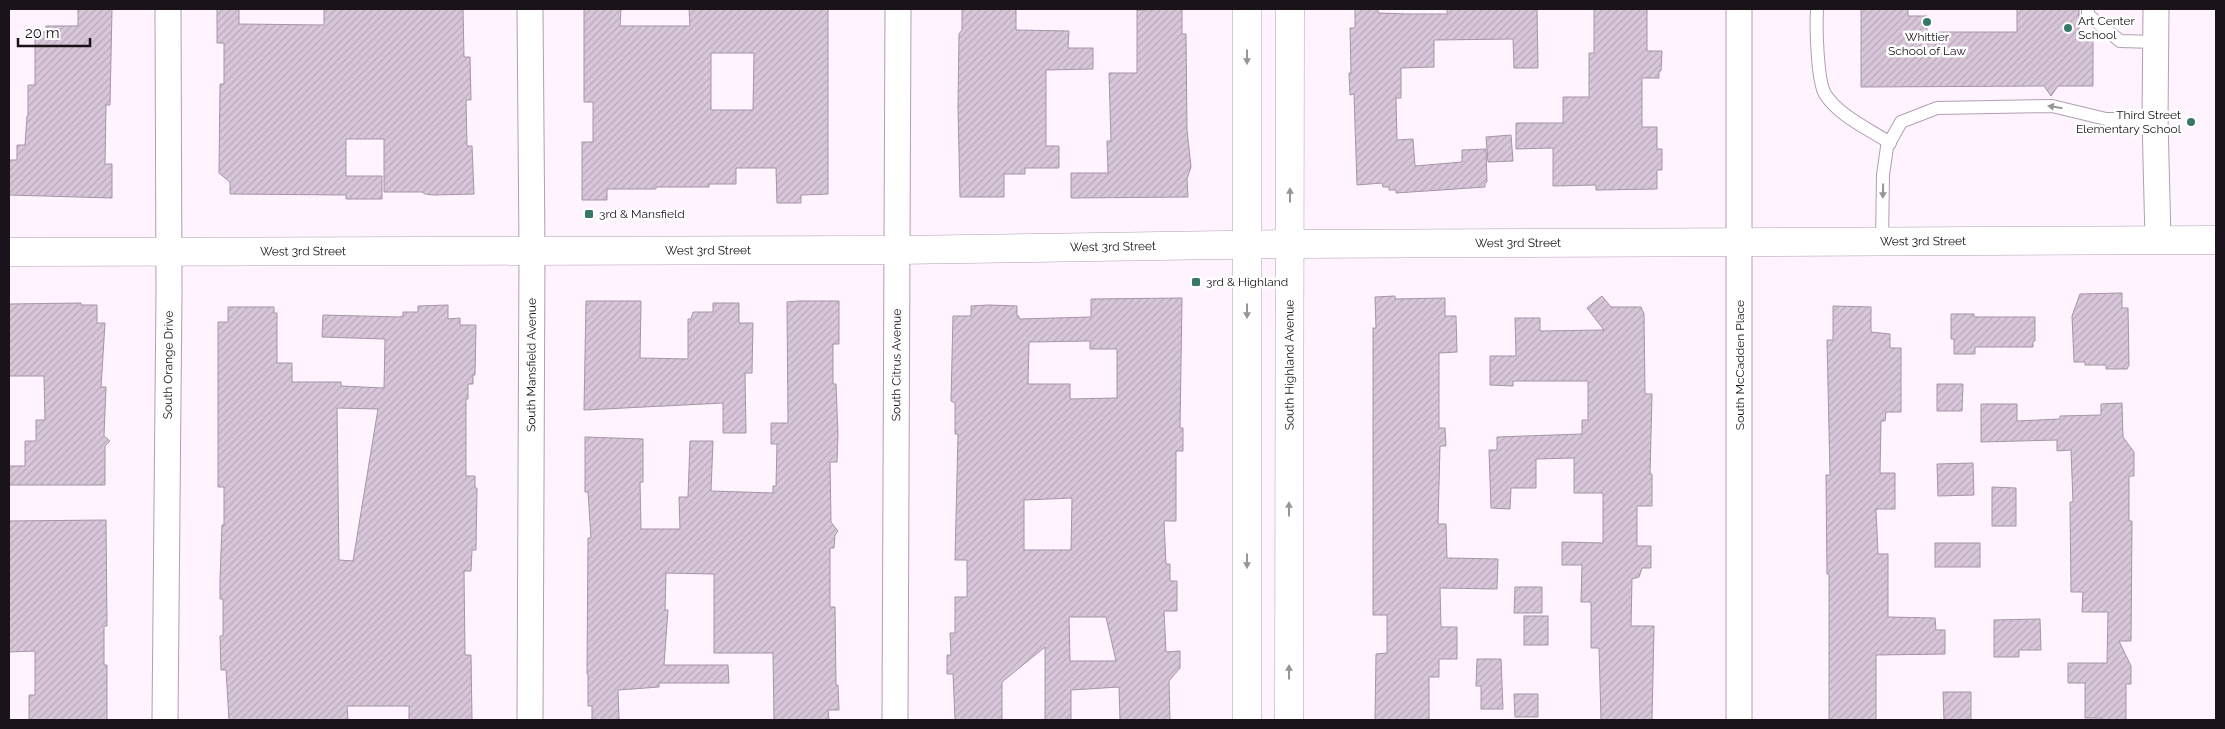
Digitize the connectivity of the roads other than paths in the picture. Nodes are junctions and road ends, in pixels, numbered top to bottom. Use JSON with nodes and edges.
{"nodes":[{"id":1,"x":168,"y":9,"type":"edge"},
{"id":2,"x":530,"y":9,"type":"edge"},
{"id":3,"x":898,"y":9,"type":"edge"},
{"id":4,"x":1247,"y":9,"type":"edge"},
{"id":5,"x":1290,"y":9,"type":"edge"},
{"id":6,"x":1739,"y":9,"type":"edge"},
{"id":7,"x":1817,"y":9,"type":"edge"},
{"id":8,"x":2088,"y":9,"type":"edge"},
{"id":9,"x":2156,"y":9,"type":"edge"},
{"id":10,"x":2156,"y":42,"type":"junction"},
{"id":11,"x":2155,"y":119,"type":"junction"},
{"id":12,"x":1890,"y":143,"type":"junction"},
{"id":13,"x":2158,"y":240,"type":"junction"},
{"id":14,"x":2216,"y":240,"type":"edge"},
{"id":15,"x":1740,"y":241,"type":"junction"},
{"id":16,"x":1882,"y":242,"type":"junction"},
{"id":17,"x":1247,"y":244,"type":"junction"},
{"id":18,"x":1289,"y":244,"type":"junction"},
{"id":19,"x":898,"y":250,"type":"junction"},
{"id":20,"x":532,"y":251,"type":"junction"},
{"id":21,"x":9,"y":252,"type":"edge"},
{"id":22,"x":168,"y":252,"type":"junction"},
{"id":23,"x":165,"y":720,"type":"edge"},
{"id":24,"x":530,"y":720,"type":"edge"},
{"id":25,"x":896,"y":720,"type":"edge"},
{"id":26,"x":1247,"y":720,"type":"edge"},
{"id":27,"x":1289,"y":720,"type":"edge"},
{"id":28,"x":1739,"y":720,"type":"edge"}],
"edges":[{"from":1,"to":22,"type":"street","name":"South Orange Drive"},
{"from":2,"to":20,"type":"street","name":"South Mansfield Avenue"},
{"from":3,"to":19,"type":"street","name":"South Citrus Avenue"},
{"from":4,"to":17,"type":"main road","one_way":true},
{"from":18,"to":5,"type":"main road","name":"South Highland Avenue","one_way":true},
{"from":6,"to":15,"type":"street","name":"South McCadden Place"},
{"from":7,"to":12,"type":"lane"},
{"from":8,"to":10,"type":"lane"},
{"from":9,"to":10,"type":"street"},
{"from":10,"to":11,"type":"street"},
{"from":11,"to":12,"type":"lane","one_way":true},
{"from":11,"to":13,"type":"street"},
{"from":12,"to":16,"type":"lane","one_way":true},
{"from":13,"to":14,"type":"main road","name":"West 3rd Street"},
{"from":13,"to":16,"type":"main road","name":"West 3rd Street"},
{"from":15,"to":16,"type":"main road","name":"West 3rd Street"},
{"from":15,"to":18,"type":"main road","name":"West 3rd Street"},
{"from":15,"to":28,"type":"street","name":"South McCadden Place"},
{"from":17,"to":18,"type":"main road","name":"West 3rd Street"},
{"from":17,"to":19,"type":"main road","name":"West 3rd Street"},
{"from":17,"to":26,"type":"main road","one_way":true},
{"from":27,"to":18,"type":"main road","name":"South Highland Avenue","one_way":true},
{"from":19,"to":20,"type":"main road","name":"West 3rd Street"},
{"from":19,"to":25,"type":"street","name":"South Citrus Avenue"},
{"from":20,"to":22,"type":"main road","name":"West 3rd Street"},
{"from":20,"to":24,"type":"street","name":"South Mansfield Avenue"},
{"from":21,"to":22,"type":"main road","name":"West 3rd Street"},
{"from":22,"to":23,"type":"street","name":"South Orange Drive"}]}
